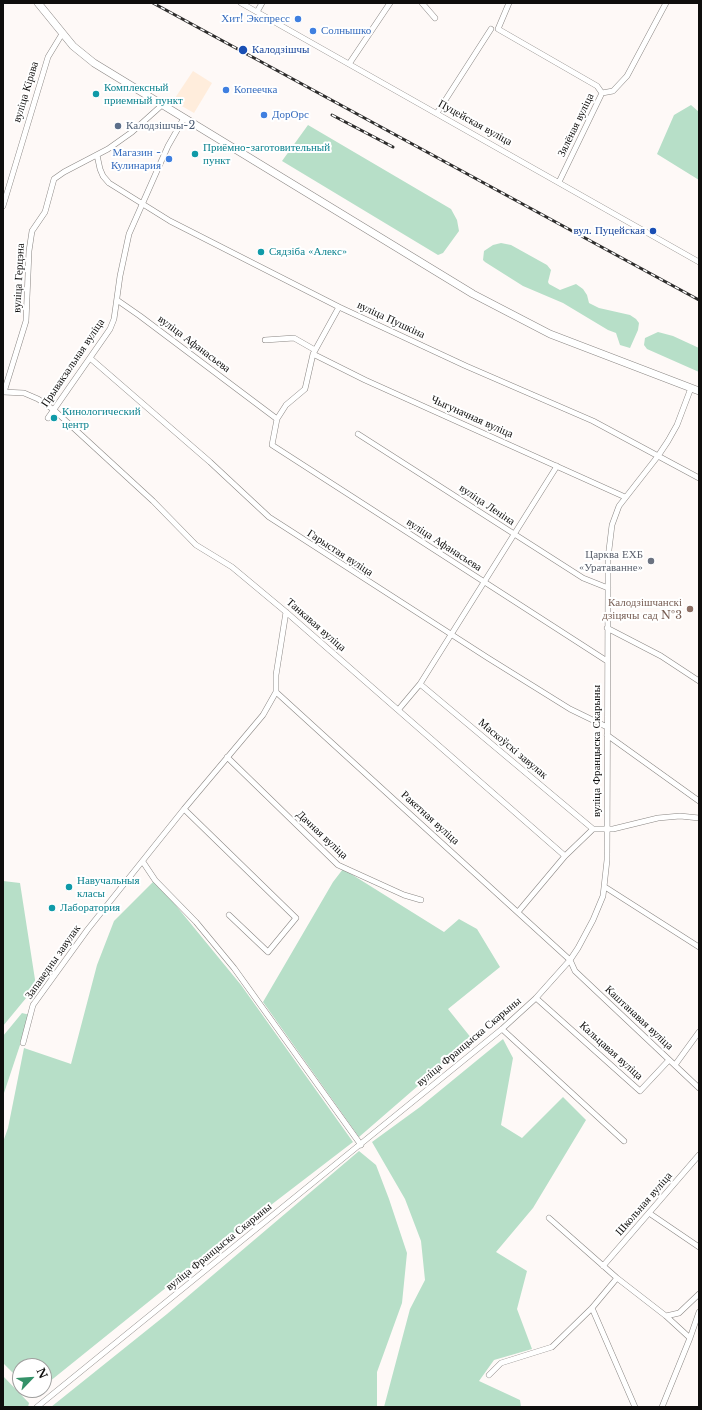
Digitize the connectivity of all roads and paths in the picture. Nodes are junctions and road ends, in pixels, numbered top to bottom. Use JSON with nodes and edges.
{"nodes":[{"id":1,"x":38,"y":3,"type":"edge"},
{"id":2,"x":242,"y":3,"type":"edge"},
{"id":3,"x":262,"y":3,"type":"edge"},
{"id":4,"x":390,"y":3,"type":"edge"},
{"id":5,"x":422,"y":3,"type":"edge"},
{"id":6,"x":509,"y":3,"type":"edge"},
{"id":7,"x":666,"y":3,"type":"edge"},
{"id":8,"x":257,"y":12,"type":"junction"},
{"id":9,"x":435,"y":18,"type":"dead end"},
{"id":10,"x":491,"y":29,"type":"dead end"},
{"id":11,"x":62,"y":34,"type":"junction"},
{"id":12,"x":349,"y":64,"type":"junction"},
{"id":13,"x":602,"y":93,"type":"junction"},
{"id":14,"x":162,"y":105,"type":"junction"},
{"id":15,"x":437,"y":113,"type":"junction"},
{"id":16,"x":184,"y":118,"type":"junction"},
{"id":17,"x":97,"y":155,"type":"junction"},
{"id":18,"x":559,"y":182,"type":"junction"},
{"id":19,"x":141,"y":204,"type":"junction"},
{"id":20,"x":3,"y":206,"type":"edge"},
{"id":21,"x":699,"y":262,"type":"edge"},
{"id":22,"x":117,"y":300,"type":"junction"},
{"id":23,"x":340,"y":307,"type":"junction"},
{"id":24,"x":265,"y":340,"type":"dead end"},
{"id":25,"x":314,"y":352,"type":"junction"},
{"id":26,"x":90,"y":358,"type":"junction"},
{"id":27,"x":691,"y":388,"type":"junction"},
{"id":28,"x":699,"y":391,"type":"edge"},
{"id":29,"x":3,"y":392,"type":"edge"},
{"id":30,"x":54,"y":410,"type":"junction"},
{"id":31,"x":48,"y":418,"type":"dead end"},
{"id":32,"x":276,"y":419,"type":"junction"},
{"id":33,"x":358,"y":434,"type":"dead end"},
{"id":34,"x":658,"y":456,"type":"junction"},
{"id":35,"x":557,"y":466,"type":"junction"},
{"id":36,"x":699,"y":478,"type":"edge"},
{"id":37,"x":624,"y":497,"type":"junction"},
{"id":38,"x":513,"y":534,"type":"junction"},
{"id":39,"x":484,"y":583,"type":"junction"},
{"id":40,"x":608,"y":588,"type":"junction"},
{"id":41,"x":286,"y":612,"type":"junction"},
{"id":42,"x":607,"y":628,"type":"junction"},
{"id":43,"x":453,"y":634,"type":"junction"},
{"id":44,"x":607,"y":661,"type":"junction"},
{"id":45,"x":699,"y":681,"type":"edge"},
{"id":46,"x":420,"y":684,"type":"junction"},
{"id":47,"x":276,"y":692,"type":"junction"},
{"id":48,"x":399,"y":710,"type":"junction"},
{"id":49,"x":607,"y":727,"type":"junction"},
{"id":50,"x":607,"y":735,"type":"junction"},
{"id":51,"x":227,"y":757,"type":"junction"},
{"id":52,"x":699,"y":801,"type":"edge"},
{"id":53,"x":184,"y":809,"type":"junction"},
{"id":54,"x":699,"y":818,"type":"edge"},
{"id":55,"x":593,"y":829,"type":"junction"},
{"id":56,"x":608,"y":829,"type":"junction"},
{"id":57,"x":565,"y":856,"type":"junction"},
{"id":58,"x":143,"y":862,"type":"junction"},
{"id":59,"x":605,"y":887,"type":"junction"},
{"id":60,"x":421,"y":900,"type":"dead end"},
{"id":61,"x":518,"y":912,"type":"junction"},
{"id":62,"x":229,"y":915,"type":"dead end"},
{"id":63,"x":699,"y":947,"type":"edge"},
{"id":64,"x":570,"y":960,"type":"junction"},
{"id":65,"x":536,"y":998,"type":"junction"},
{"id":66,"x":502,"y":1029,"type":"junction"},
{"id":67,"x":699,"y":1032,"type":"edge"},
{"id":68,"x":23,"y":1043,"type":"dead end"},
{"id":69,"x":669,"y":1060,"type":"junction"},
{"id":70,"x":675,"y":1065,"type":"junction"},
{"id":71,"x":699,"y":1088,"type":"edge"},
{"id":72,"x":624,"y":1141,"type":"dead end"},
{"id":73,"x":361,"y":1145,"type":"junction"},
{"id":74,"x":699,"y":1154,"type":"edge"},
{"id":75,"x":649,"y":1213,"type":"junction"},
{"id":76,"x":550,"y":1218,"type":"dead end"},
{"id":77,"x":699,"y":1247,"type":"edge"},
{"id":78,"x":603,"y":1266,"type":"junction"},
{"id":79,"x":617,"y":1278,"type":"junction"},
{"id":80,"x":699,"y":1294,"type":"edge"},
{"id":81,"x":592,"y":1308,"type":"junction"},
{"id":82,"x":699,"y":1312,"type":"edge"},
{"id":83,"x":666,"y":1316,"type":"junction"},
{"id":84,"x":690,"y":1338,"type":"junction"},
{"id":85,"x":489,"y":1375,"type":"dead end"},
{"id":86,"x":37,"y":1407,"type":"edge"},
{"id":87,"x":635,"y":1407,"type":"edge"},
{"id":88,"x":662,"y":1407,"type":"edge"}],
"edges":[{"from":1,"to":11,"type":"street"},
{"from":2,"to":8,"type":"street","name":"Пуцейская вуліца"},
{"from":3,"to":8,"type":"street"},
{"from":4,"to":12,"type":"street"},
{"from":5,"to":9,"type":"street"},
{"from":6,"to":13,"type":"street"},
{"from":7,"to":13,"type":"street","name":"Зялёная вуліца"},
{"from":8,"to":12,"type":"street","name":"Пуцейская вуліца"},
{"from":10,"to":15,"type":"street"},
{"from":11,"to":14,"type":"street"},
{"from":11,"to":20,"type":"street","name":"вуліца Кірава"},
{"from":12,"to":15,"type":"street","name":"Пуцейская вуліца"},
{"from":13,"to":18,"type":"street","name":"Зялёная вуліца"},
{"from":14,"to":16,"type":"street"},
{"from":14,"to":17,"type":"street","name":"вуліца Герцэна"},
{"from":15,"to":18,"type":"street","name":"Пуцейская вуліца"},
{"from":16,"to":19,"type":"street","name":"Прывакзальная вуліца"},
{"from":16,"to":27,"type":"street"},
{"from":17,"to":19,"type":"street","name":"вуліца Пушкіна"},
{"from":17,"to":29,"type":"street","name":"вуліца Герцэна"},
{"from":18,"to":21,"type":"street","name":"Пуцейская вуліца"},
{"from":19,"to":22,"type":"street","name":"Прывакзальная вуліца"},
{"from":19,"to":23,"type":"street","name":"вуліца Пушкіна"},
{"from":22,"to":26,"type":"street","name":"Прывакзальная вуліца"},
{"from":22,"to":32,"type":"street","name":"вуліца Афанасьева"},
{"from":23,"to":25,"type":"street"},
{"from":23,"to":34,"type":"street","name":"вуліца Пушкіна"},
{"from":24,"to":25,"type":"street","name":"Чыгуначная вуліца"},
{"from":25,"to":32,"type":"street"},
{"from":25,"to":35,"type":"street","name":"Чыгуначная вуліца"},
{"from":26,"to":30,"type":"street","name":"Прывакзальная вуліца"},
{"from":26,"to":43,"type":"street","name":"Гарыстая вуліца"},
{"from":27,"to":28,"type":"street"},
{"from":27,"to":34,"type":"street","name":"вуліца Францыска Скарыны"},
{"from":29,"to":30,"type":"street","name":"Танкавая вуліца"},
{"from":30,"to":31,"type":"street","name":"Прывакзальная вуліца"},
{"from":30,"to":41,"type":"street","name":"Танкавая вуліца"},
{"from":32,"to":39,"type":"street","name":"вуліца Афанасьева"},
{"from":33,"to":38,"type":"street","name":"вуліца Леніна"},
{"from":34,"to":36,"type":"street","name":"вуліца Пушкіна"},
{"from":34,"to":37,"type":"street","name":"вуліца Францыска Скарыны"},
{"from":35,"to":37,"type":"street","name":"Чыгуначная вуліца"},
{"from":35,"to":38,"type":"street"},
{"from":37,"to":40,"type":"street","name":"вуліца Францыска Скарыны"},
{"from":38,"to":39,"type":"street"},
{"from":38,"to":40,"type":"street","name":"вуліца Леніна"},
{"from":39,"to":43,"type":"street"},
{"from":39,"to":44,"type":"street","name":"вуліца Афанасьева"},
{"from":40,"to":42,"type":"street","name":"вуліца Францыска Скарыны"},
{"from":41,"to":47,"type":"street"},
{"from":41,"to":48,"type":"street","name":"Танкавая вуліца"},
{"from":42,"to":44,"type":"street","name":"вуліца Францыска Скарыны"},
{"from":42,"to":45,"type":"street"},
{"from":43,"to":46,"type":"street"},
{"from":43,"to":49,"type":"street","name":"Гарыстая вуліца"},
{"from":44,"to":49,"type":"street","name":"вуліца Францыска Скарыны"},
{"from":46,"to":48,"type":"street"},
{"from":46,"to":55,"type":"street","name":"Маскоўскі завулак"},
{"from":47,"to":51,"type":"street"},
{"from":47,"to":61,"type":"street","name":"Ракетная вуліца"},
{"from":48,"to":57,"type":"street","name":"Танкавая вуліца"},
{"from":49,"to":50,"type":"street","name":"вуліца Францыска Скарыны"},
{"from":50,"to":52,"type":"street"},
{"from":50,"to":56,"type":"street","name":"вуліца Францыска Скарыны"},
{"from":51,"to":53,"type":"street"},
{"from":51,"to":60,"type":"street","name":"Дачная вуліца"},
{"from":53,"to":58,"type":"street"},
{"from":53,"to":62,"type":"street"},
{"from":54,"to":56,"type":"street"},
{"from":55,"to":56,"type":"street"},
{"from":55,"to":57,"type":"street"},
{"from":56,"to":59,"type":"street","name":"вуліца Францыска Скарыны"},
{"from":57,"to":61,"type":"street"},
{"from":58,"to":68,"type":"street","name":"Запаведны завулак"},
{"from":58,"to":73,"type":"street"},
{"from":59,"to":63,"type":"street"},
{"from":59,"to":64,"type":"street","name":"вуліца Францыска Скарыны"},
{"from":61,"to":64,"type":"street","name":"Ракетная вуліца"},
{"from":64,"to":65,"type":"street","name":"вуліца Францыска Скарыны"},
{"from":64,"to":69,"type":"street","name":"Каштанавая вуліца"},
{"from":65,"to":66,"type":"street","name":"вуліца Францыска Скарыны"},
{"from":65,"to":69,"type":"street","name":"Кальцавая вуліца"},
{"from":66,"to":72,"type":"street"},
{"from":66,"to":73,"type":"street","name":"вуліца Францыска Скарыны"},
{"from":67,"to":70,"type":"street"},
{"from":69,"to":70,"type":"street","name":"Каштанавая вуліца"},
{"from":70,"to":71,"type":"street","name":"Каштанавая вуліца"},
{"from":73,"to":86,"type":"street","name":"вуліца Францыска Скарыны"},
{"from":74,"to":75,"type":"street","name":"Школьная вуліца"},
{"from":75,"to":77,"type":"street"},
{"from":75,"to":78,"type":"street","name":"Школьная вуліца"},
{"from":76,"to":78,"type":"street"},
{"from":78,"to":79,"type":"street"},
{"from":79,"to":81,"type":"street"},
{"from":79,"to":83,"type":"street"},
{"from":80,"to":83,"type":"street"},
{"from":81,"to":85,"type":"street"},
{"from":81,"to":87,"type":"street"},
{"from":82,"to":84,"type":"street"},
{"from":83,"to":84,"type":"street"},
{"from":84,"to":88,"type":"street"}]}
